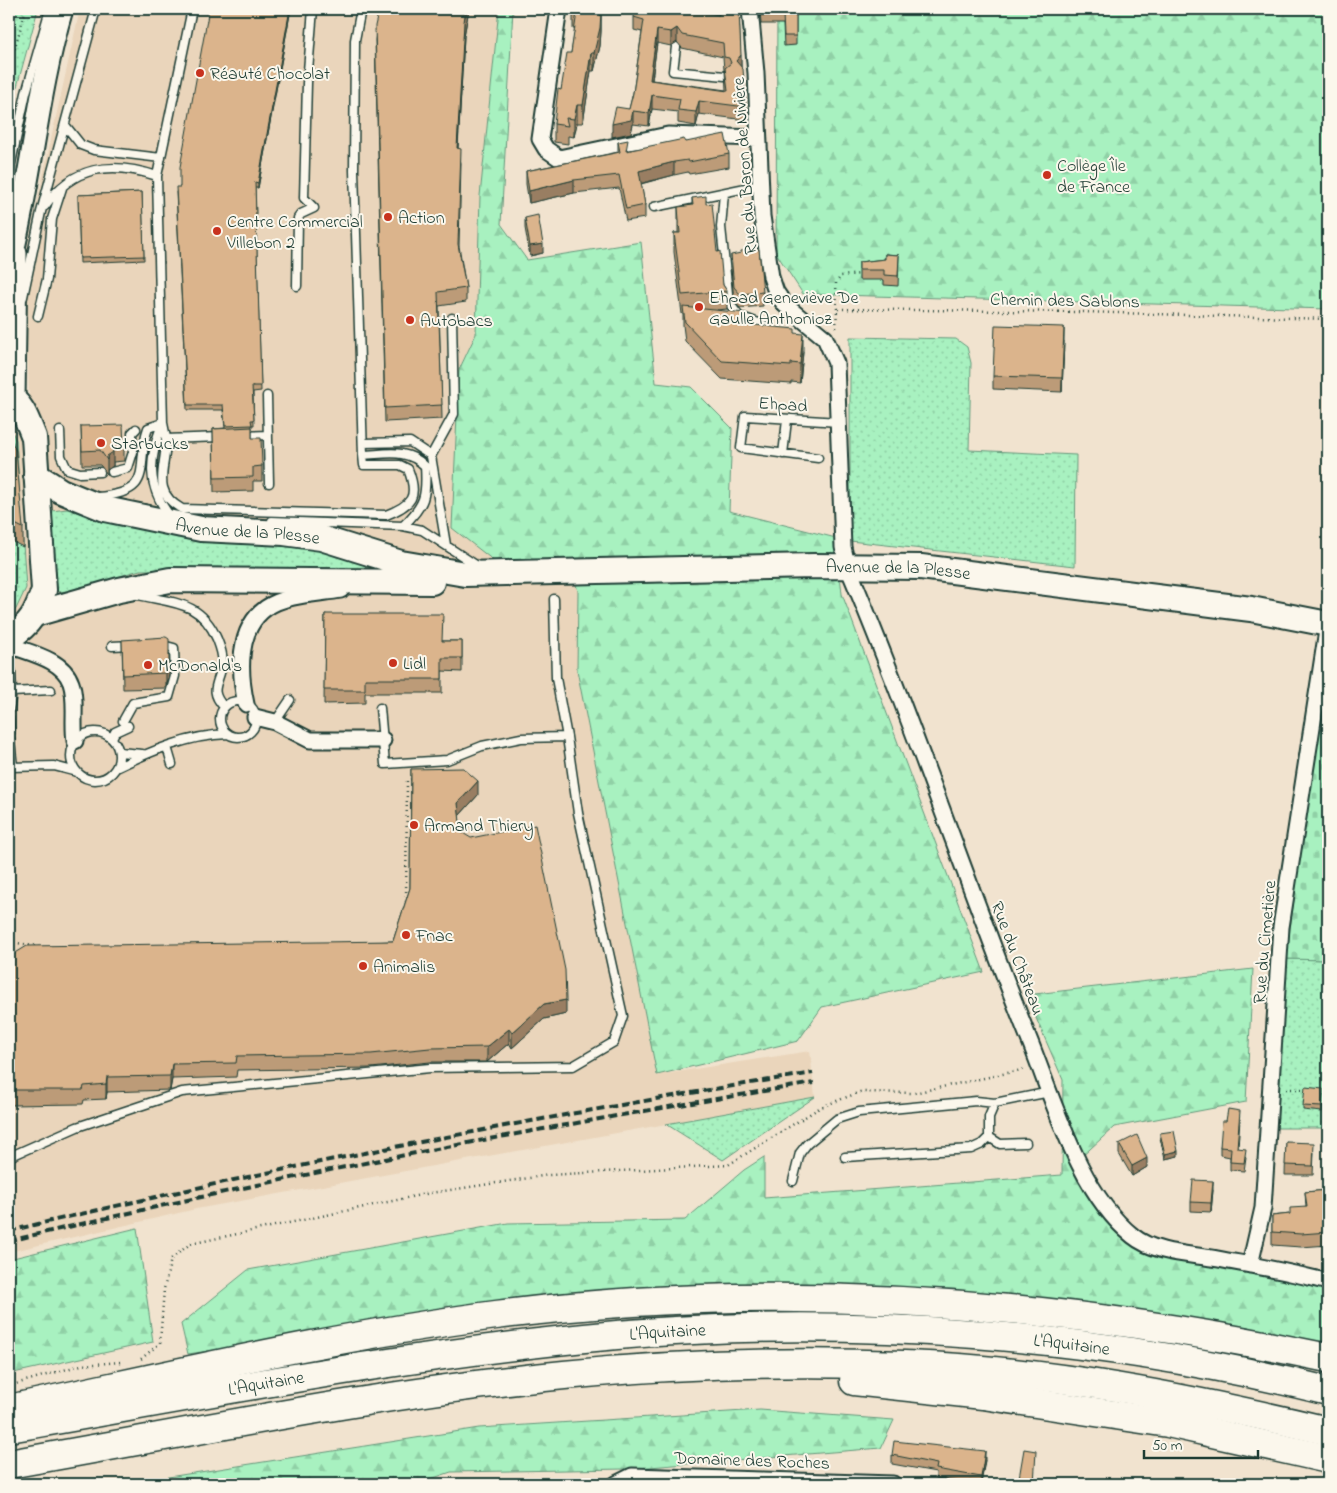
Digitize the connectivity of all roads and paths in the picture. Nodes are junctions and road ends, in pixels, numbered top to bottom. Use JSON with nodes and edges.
{"nodes":[{"id":1,"x":26,"y":9,"type":"edge"},
{"id":2,"x":50,"y":9,"type":"edge"},
{"id":3,"x":62,"y":9,"type":"edge"},
{"id":4,"x":96,"y":9,"type":"edge"},
{"id":5,"x":192,"y":9,"type":"edge"},
{"id":6,"x":313,"y":9,"type":"edge"},
{"id":7,"x":361,"y":9,"type":"edge"},
{"id":8,"x":559,"y":9,"type":"edge"},
{"id":9,"x":750,"y":9,"type":"edge"},
{"id":10,"x":676,"y":47,"type":"dead end"},
{"id":11,"x":9,"y":68,"type":"edge"},
{"id":12,"x":725,"y":76,"type":"edge"},
{"id":13,"x":65,"y":125,"type":"junction"},
{"id":14,"x":757,"y":138,"type":"junction"},
{"id":15,"x":160,"y":158,"type":"junction"},
{"id":16,"x":9,"y":172,"type":"edge"},
{"id":17,"x":157,"y":176,"type":"junction"},
{"id":18,"x":760,"y":185,"type":"junction"},
{"id":19,"x":62,"y":188,"type":"junction"},
{"id":20,"x":724,"y":193,"type":"junction"},
{"id":21,"x":654,"y":207,"type":"dead end"},
{"id":22,"x":41,"y":212,"type":"junction"},
{"id":23,"x":16,"y":240,"type":"junction"},
{"id":24,"x":9,"y":269,"type":"edge"},
{"id":25,"x":868,"y":273,"type":"edge"},
{"id":26,"x":297,"y":286,"type":"dead end"},
{"id":27,"x":836,"y":309,"type":"junction"},
{"id":28,"x":38,"y":316,"type":"dead end"},
{"id":29,"x":452,"y":318,"type":"dead end"},
{"id":30,"x":1328,"y":319,"type":"edge"},
{"id":31,"x":767,"y":326,"type":"edge"},
{"id":32,"x":15,"y":328,"type":"junction"},
{"id":33,"x":825,"y":338,"type":"junction"},
{"id":34,"x":267,"y":396,"type":"dead end"},
{"id":35,"x":11,"y":398,"type":"edge"},
{"id":36,"x":787,"y":420,"type":"junction"},
{"id":37,"x":162,"y":422,"type":"junction"},
{"id":38,"x":839,"y":422,"type":"junction"},
{"id":39,"x":136,"y":428,"type":"dead end"},
{"id":40,"x":60,"y":431,"type":"dead end"},
{"id":41,"x":268,"y":436,"type":"junction"},
{"id":42,"x":166,"y":439,"type":"junction"},
{"id":43,"x":363,"y":444,"type":"junction"},
{"id":44,"x":783,"y":454,"type":"junction"},
{"id":45,"x":363,"y":455,"type":"junction"},
{"id":46,"x":431,"y":456,"type":"junction"},
{"id":47,"x":818,"y":458,"type":"dead end"},
{"id":48,"x":100,"y":472,"type":"dead end"},
{"id":49,"x":112,"y":472,"type":"dead end"},
{"id":50,"x":36,"y":475,"type":"junction"},
{"id":51,"x":269,"y":483,"type":"dead end"},
{"id":52,"x":78,"y":499,"type":"junction"},
{"id":53,"x":214,"y":521,"type":"dead end"},
{"id":54,"x":263,"y":521,"type":"dead end"},
{"id":55,"x":176,"y":524,"type":"junction"},
{"id":56,"x":403,"y":526,"type":"junction"},
{"id":57,"x":446,"y":545,"type":"junction"},
{"id":58,"x":847,"y":566,"type":"junction"},
{"id":59,"x":465,"y":574,"type":"junction"},
{"id":60,"x":491,"y":575,"type":"junction"},
{"id":61,"x":397,"y":580,"type":"junction"},
{"id":62,"x":119,"y":590,"type":"junction"},
{"id":63,"x":554,"y":600,"type":"dead end"},
{"id":64,"x":35,"y":614,"type":"junction"},
{"id":65,"x":1328,"y":624,"type":"edge"},
{"id":66,"x":9,"y":638,"type":"edge"},
{"id":67,"x":9,"y":645,"type":"edge"},
{"id":68,"x":138,"y":645,"type":"edge"},
{"id":69,"x":147,"y":645,"type":"edge"},
{"id":70,"x":112,"y":646,"type":"dead end"},
{"id":71,"x":9,"y":670,"type":"edge"},
{"id":72,"x":51,"y":690,"type":"dead end"},
{"id":73,"x":12,"y":692,"type":"junction"},
{"id":74,"x":290,"y":700,"type":"dead end"},
{"id":75,"x":246,"y":704,"type":"junction"},
{"id":76,"x":224,"y":707,"type":"junction"},
{"id":77,"x":380,"y":708,"type":"dead end"},
{"id":78,"x":9,"y":711,"type":"edge"},
{"id":79,"x":255,"y":717,"type":"junction"},
{"id":80,"x":9,"y":718,"type":"edge"},
{"id":81,"x":220,"y":720,"type":"junction"},
{"id":82,"x":276,"y":722,"type":"junction"},
{"id":83,"x":10,"y":732,"type":"edge"},
{"id":84,"x":228,"y":734,"type":"junction"},
{"id":85,"x":210,"y":735,"type":"junction"},
{"id":86,"x":112,"y":738,"type":"junction"},
{"id":87,"x":567,"y":738,"type":"junction"},
{"id":88,"x":383,"y":740,"type":"junction"},
{"id":89,"x":75,"y":741,"type":"junction"},
{"id":90,"x":167,"y":747,"type":"junction"},
{"id":91,"x":119,"y":752,"type":"junction"},
{"id":92,"x":144,"y":754,"type":"junction"},
{"id":93,"x":71,"y":757,"type":"junction"},
{"id":94,"x":172,"y":764,"type":"dead end"},
{"id":95,"x":54,"y":766,"type":"junction"},
{"id":96,"x":11,"y":767,"type":"edge"},
{"id":97,"x":116,"y":768,"type":"junction"},
{"id":98,"x":76,"y":772,"type":"junction"},
{"id":99,"x":416,"y":778,"type":"edge"},
{"id":100,"x":406,"y":908,"type":"edge"},
{"id":101,"x":9,"y":942,"type":"edge"},
{"id":102,"x":45,"y":947,"type":"edge"},
{"id":103,"x":1040,"y":1066,"type":"junction"},
{"id":104,"x":1272,"y":1088,"type":"junction"},
{"id":105,"x":1310,"y":1089,"type":"edge"},
{"id":106,"x":1319,"y":1090,"type":"edge"},
{"id":107,"x":1328,"y":1090,"type":"edge"},
{"id":108,"x":1050,"y":1092,"type":"junction"},
{"id":109,"x":995,"y":1103,"type":"junction"},
{"id":110,"x":989,"y":1136,"type":"junction"},
{"id":111,"x":1026,"y":1143,"type":"dead end"},
{"id":112,"x":9,"y":1157,"type":"edge"},
{"id":113,"x":845,"y":1157,"type":"dead end"},
{"id":114,"x":793,"y":1181,"type":"dead end"},
{"id":115,"x":1250,"y":1265,"type":"junction"},
{"id":116,"x":1328,"y":1282,"type":"edge"},
{"id":117,"x":1328,"y":1358,"type":"edge"},
{"id":118,"x":138,"y":1360,"type":"dead end"},
{"id":119,"x":129,"y":1361,"type":"dead end"},
{"id":120,"x":761,"y":1364,"type":"junction"},
{"id":121,"x":9,"y":1386,"type":"edge"},
{"id":122,"x":1328,"y":1391,"type":"edge"},
{"id":123,"x":9,"y":1409,"type":"edge"},
{"id":124,"x":9,"y":1428,"type":"edge"},
{"id":125,"x":1328,"y":1431,"type":"edge"},
{"id":126,"x":1328,"y":1458,"type":"edge"},
{"id":127,"x":9,"y":1464,"type":"edge"},
{"id":128,"x":891,"y":1483,"type":"edge"},
{"id":129,"x":616,"y":1484,"type":"edge"}],
"edges":[{"from":1,"to":11,"type":"path"},
{"from":2,"to":16,"type":"lane"},
{"from":3,"to":23,"type":"street"},
{"from":4,"to":13,"type":"lane"},
{"from":5,"to":15,"type":"lane"},
{"from":6,"to":26,"type":"lane"},
{"from":7,"to":43,"type":"lane"},
{"from":8,"to":14,"type":"street"},
{"from":9,"to":14,"type":"street","name":"Rue du Baron de Nivière"},
{"from":10,"to":12,"type":"lane"},
{"from":13,"to":15,"type":"lane"},
{"from":13,"to":22,"type":"lane"},
{"from":14,"to":18,"type":"street","name":"Rue du Baron de Nivière"},
{"from":15,"to":17,"type":"lane"},
{"from":17,"to":19,"type":"lane"},
{"from":17,"to":37,"type":"lane"},
{"from":18,"to":20,"type":"lane"},
{"from":18,"to":33,"type":"street","name":"Rue du Baron de Nivière"},
{"from":19,"to":22,"type":"lane"},
{"from":19,"to":28,"type":"lane"},
{"from":20,"to":21,"type":"lane"},
{"from":20,"to":31,"type":"lane"},
{"from":22,"to":32,"type":"lane"},
{"from":23,"to":24,"type":"street"},
{"from":23,"to":32,"type":"street"},
{"from":25,"to":27,"type":"path"},
{"from":27,"to":30,"type":"path","name":"Chemin des Sablons"},
{"from":27,"to":33,"type":"path"},
{"from":29,"to":46,"type":"lane"},
{"from":32,"to":35,"type":"street"},
{"from":33,"to":38,"type":"street","name":"Rue du Baron de Nivière"},
{"from":34,"to":41,"type":"lane"},
{"from":35,"to":50,"type":"main road"},
{"from":36,"to":38,"type":"lane","name":"Ehpad"},
{"from":36,"to":44,"type":"lane"},
{"from":36,"to":44,"type":"lane","name":"Ehpad"},
{"from":37,"to":42,"type":"lane"},
{"from":37,"to":52,"type":"lane"},
{"from":37,"to":55,"type":"lane"},
{"from":38,"to":58,"type":"street","name":"Rue du Baron de Nivière"},
{"from":39,"to":49,"type":"lane"},
{"from":40,"to":48,"type":"lane"},
{"from":41,"to":42,"type":"lane"},
{"from":41,"to":51,"type":"lane"},
{"from":42,"to":45,"type":"lane"},
{"from":43,"to":45,"type":"lane"},
{"from":43,"to":46,"type":"lane"},
{"from":44,"to":47,"type":"lane","name":"Ehpad"},
{"from":45,"to":56,"type":"lane"},
{"from":46,"to":57,"type":"lane"},
{"from":50,"to":52,"type":"main road","name":"Avenue de la Plesse"},
{"from":50,"to":64,"type":"main road"},
{"from":52,"to":55,"type":"main road","name":"Avenue de la Plesse"},
{"from":53,"to":55,"type":"lane"},
{"from":54,"to":56,"type":"lane"},
{"from":55,"to":59,"type":"main road","name":"Avenue de la Plesse"},
{"from":56,"to":57,"type":"lane"},
{"from":57,"to":60,"type":"lane"},
{"from":58,"to":60,"type":"main road","name":"Avenue de la Plesse"},
{"from":58,"to":65,"type":"main road","name":"Avenue de la Plesse"},
{"from":58,"to":103,"type":"street","name":"Rue du Château"},
{"from":59,"to":60,"type":"main road","name":"Avenue de la Plesse"},
{"from":59,"to":61,"type":"main road","name":"Avenue de la Plesse"},
{"from":61,"to":62,"type":"main road","name":"Avenue de la Plesse"},
{"from":61,"to":75,"type":"street"},
{"from":62,"to":64,"type":"main road","name":"Avenue de la Plesse"},
{"from":62,"to":76,"type":"lane"},
{"from":63,"to":87,"type":"lane"},
{"from":64,"to":66,"type":"main road"},
{"from":65,"to":104,"type":"street","name":"Rue du Cimetière"},
{"from":67,"to":89,"type":"street"},
{"from":68,"to":70,"type":"lane"},
{"from":69,"to":86,"type":"lane"},
{"from":71,"to":73,"type":"lane"},
{"from":72,"to":73,"type":"lane"},
{"from":73,"to":78,"type":"lane"},
{"from":74,"to":82,"type":"lane"},
{"from":75,"to":76,"type":"lane"},
{"from":75,"to":79,"type":"lane"},
{"from":76,"to":81,"type":"lane"},
{"from":77,"to":88,"type":"lane"},
{"from":79,"to":82,"type":"street"},
{"from":79,"to":84,"type":"lane"},
{"from":80,"to":83,"type":"lane"},
{"from":81,"to":84,"type":"lane"},
{"from":81,"to":85,"type":"lane"},
{"from":82,"to":88,"type":"street"},
{"from":83,"to":96,"type":"lane"},
{"from":84,"to":85,"type":"lane"},
{"from":85,"to":90,"type":"lane"},
{"from":86,"to":89,"type":"lane"},
{"from":86,"to":91,"type":"lane"},
{"from":87,"to":88,"type":"lane"},
{"from":87,"to":112,"type":"lane"},
{"from":89,"to":93,"type":"lane"},
{"from":90,"to":92,"type":"lane"},
{"from":90,"to":94,"type":"lane"},
{"from":91,"to":92,"type":"lane"},
{"from":91,"to":97,"type":"lane"},
{"from":92,"to":97,"type":"lane"},
{"from":93,"to":95,"type":"lane"},
{"from":93,"to":98,"type":"lane"},
{"from":95,"to":96,"type":"lane"},
{"from":95,"to":98,"type":"lane"},
{"from":97,"to":98,"type":"lane"},
{"from":99,"to":100,"type":"path"},
{"from":101,"to":102,"type":"path"},
{"from":103,"to":108,"type":"street","name":"Rue du Château"},
{"from":103,"to":118,"type":"path"},
{"from":104,"to":105,"type":"path"},
{"from":104,"to":115,"type":"street","name":"Rue du Cimetière"},
{"from":106,"to":107,"type":"path"},
{"from":108,"to":109,"type":"lane"},
{"from":108,"to":115,"type":"street","name":"Rue du Château"},
{"from":109,"to":110,"type":"lane"},
{"from":109,"to":114,"type":"lane"},
{"from":110,"to":111,"type":"lane"},
{"from":110,"to":113,"type":"lane"},
{"from":115,"to":116,"type":"street","name":"Rue du Château"},
{"from":117,"to":123,"type":"highway"},
{"from":119,"to":121,"type":"path"},
{"from":120,"to":125,"type":"highway","name":"L'Aquitaine"},
{"from":120,"to":126,"type":"highway"},
{"from":120,"to":127,"type":"highway","name":"L'Aquitaine"},
{"from":122,"to":124,"type":"highway","name":"L'Aquitaine"},
{"from":128,"to":129,"type":"street","name":"Domaine des Roches"}]}
